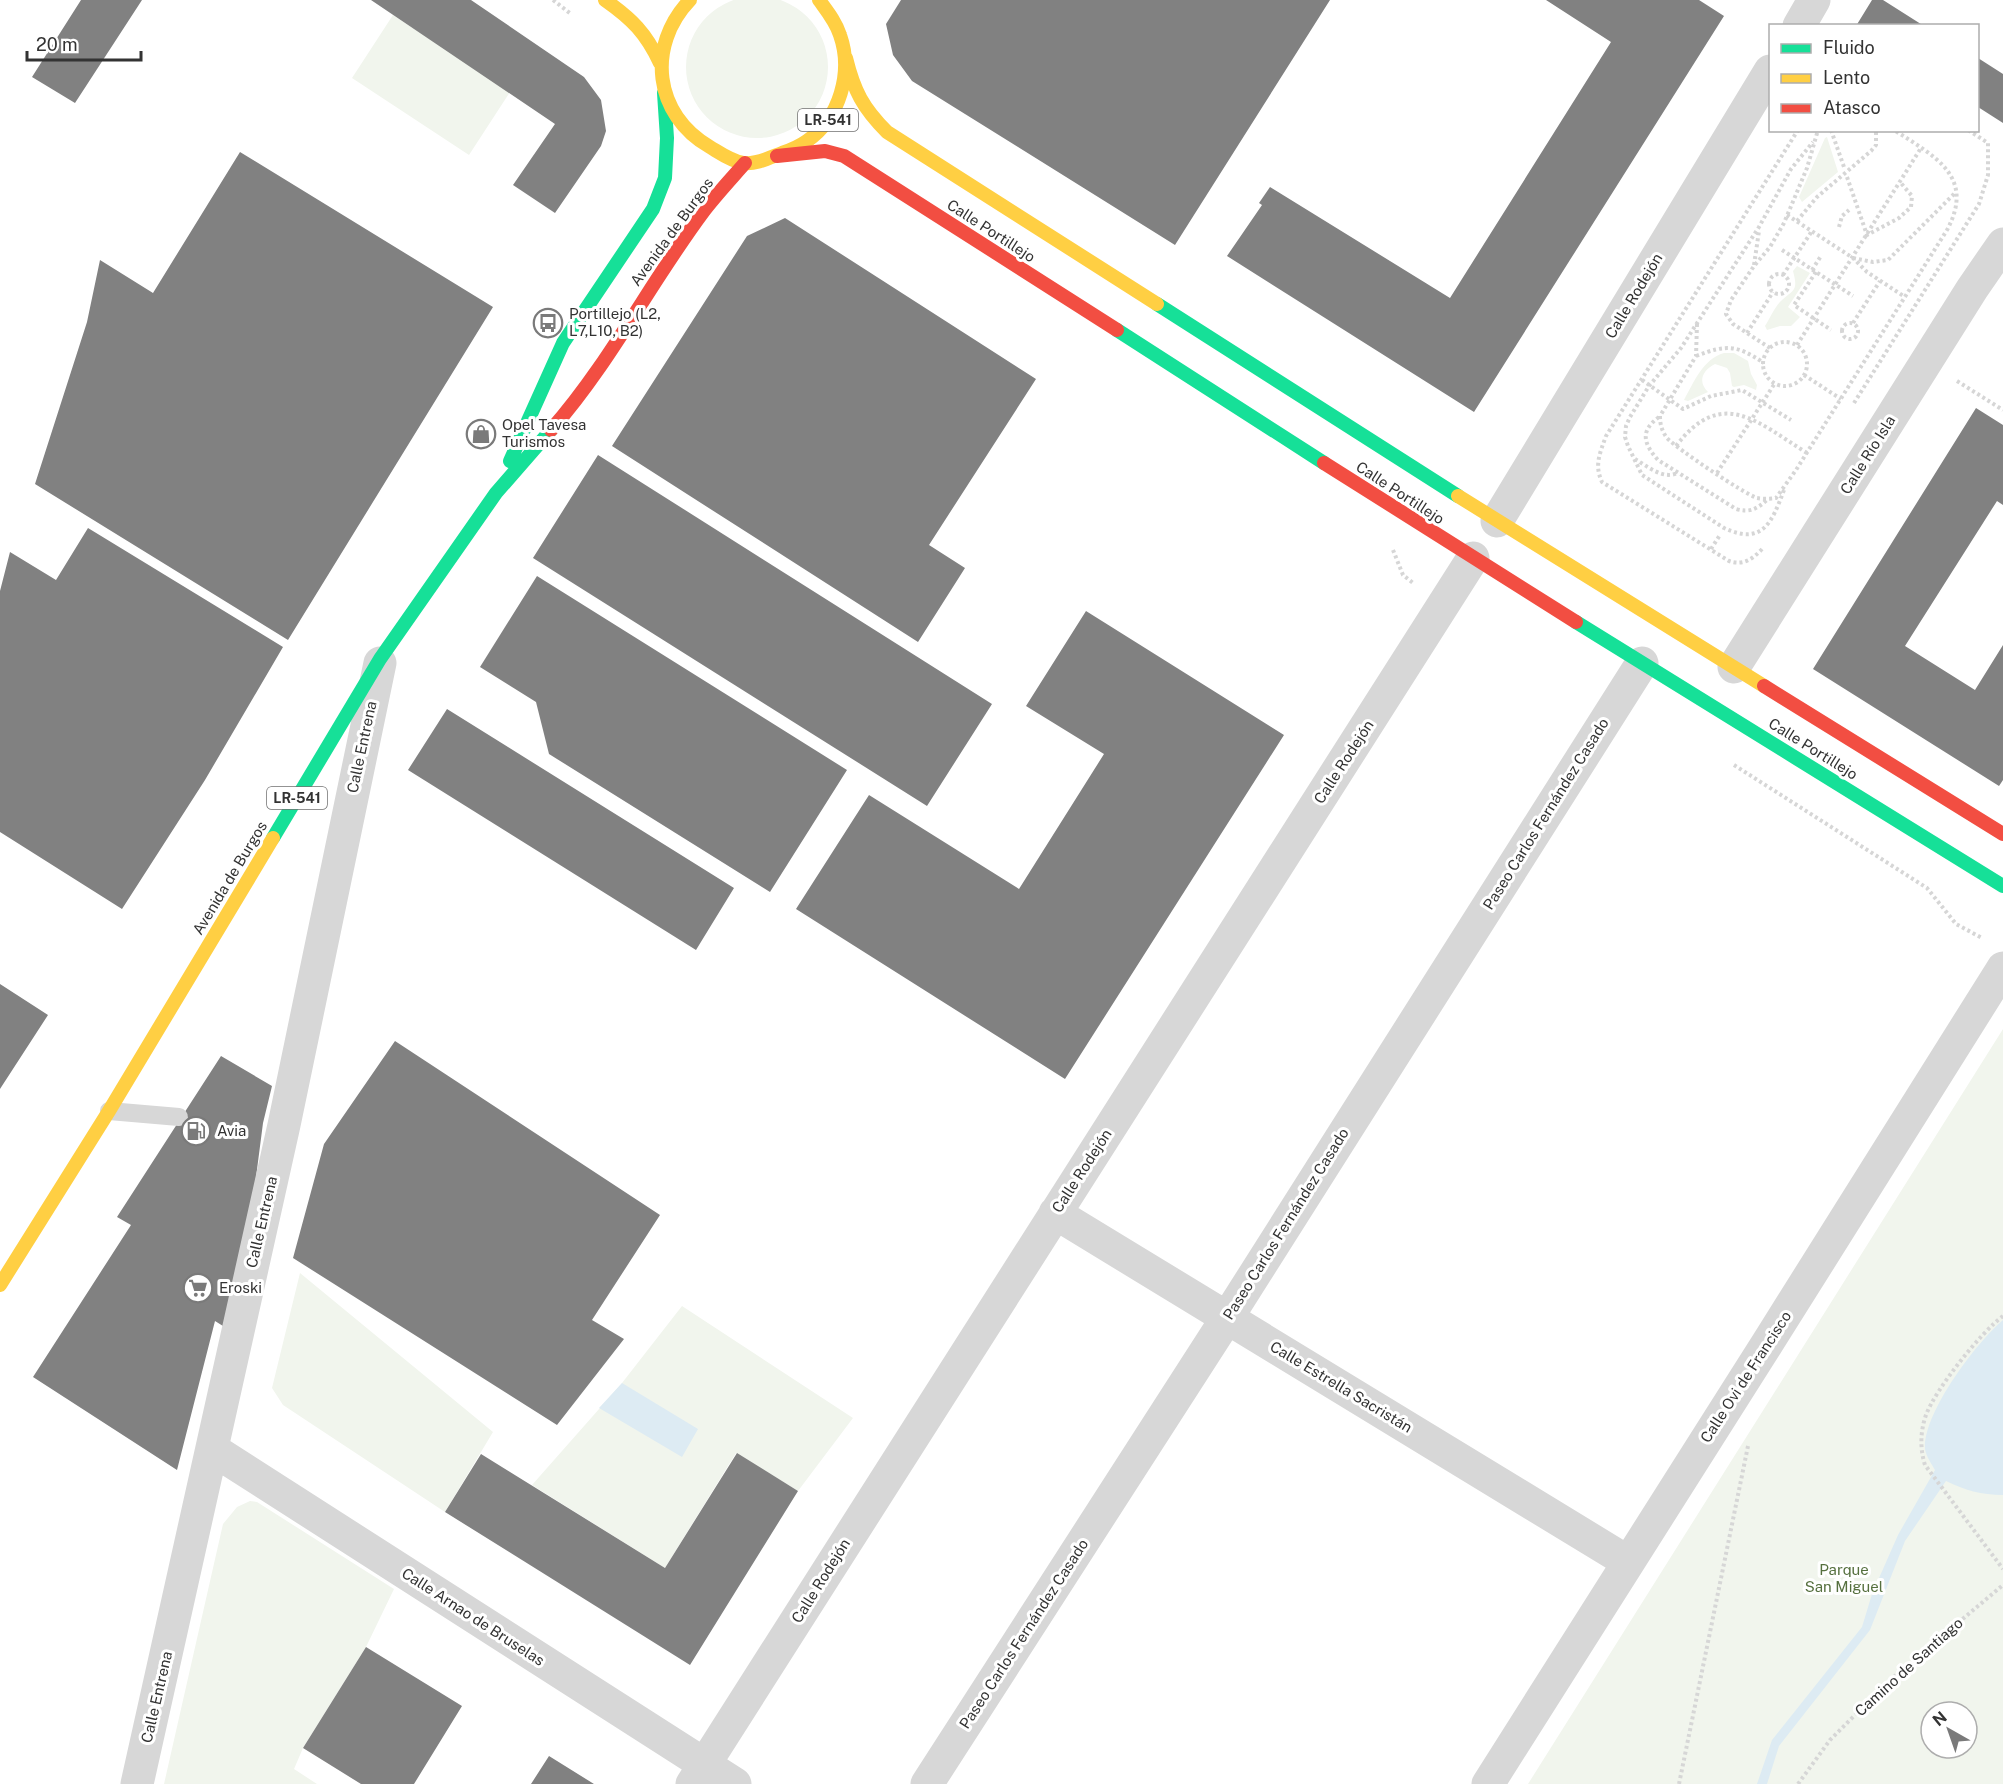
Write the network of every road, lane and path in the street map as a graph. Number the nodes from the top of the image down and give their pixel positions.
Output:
1 (605, 0) edge
2 (690, 0) edge
3 (819, 0) edge
4 (835, 0) edge
5 (1814, 0) edge
6 (1799, 24) edge
7 (839, 27) junction
8 (846, 58) junction
9 (660, 63) junction
10 (1769, 74) edge
11 (664, 93) junction
12 (1797, 132) edge
13 (1817, 132) edge
14 (1832, 132) edge
15 (1876, 132) edge
16 (1897, 132) edge
17 (1971, 132) edge
18 (1813, 142) junction
19 (1921, 148) junction
20 (776, 156) junction
21 (745, 163) junction
22 (1844, 167) dead end
23 (1847, 177) dead end
24 (1900, 182) junction
25 (1956, 193) junction
26 (1849, 210) dead end
27 (1787, 215) junction
28 (1797, 221) junction
29 (1839, 227) dead end
30 (1760, 228) junction
31 (1812, 231) junction
32 (1867, 235) junction
33 (2003, 244) edge
34 (1782, 250) dead end
35 (1821, 256) dead end
36 (1794, 258) junction
37 (1853, 258) junction
38 (1754, 266) junction
39 (1814, 271) junction
40 (1783, 275) junction
41 (1880, 281) junction
42 (1835, 285) junction
43 (1773, 292) junction
44 (1852, 296) dead end
45 (1905, 297) junction
46 (1814, 319) junction
47 (1853, 323) junction
48 (1697, 324) junction
49 (1831, 330) dead end
50 (1748, 333) junction
51 (1797, 345) junction
52 (1770, 348) junction
53 (1696, 356) junction
54 (1926, 362) junction
55 (1764, 363) junction
56 (1804, 375) junction
57 (1642, 380) junction
58 (1774, 383) junction
59 (1649, 386) junction
60 (1841, 399) junction
61 (1668, 400) junction
62 (1763, 401) junction
63 (2003, 410) edge
64 (1848, 412) dead end
65 (1660, 416) junction
66 (1752, 419) junction
67 (1791, 420) dead end
68 (1676, 446) junction
69 (1807, 453) junction
70 (1634, 459) junction
71 (1677, 473) junction
72 (1717, 473) junction
73 (1785, 487) junction
74 (496, 493) junction
75 (1769, 499) junction
76 (1497, 521) junction
77 (1720, 535) dead end
78 (1768, 541) dead end
79 (1711, 549) junction
80 (1473, 558) junction
81 (380, 659) junction
82 (1642, 663) junction
83 (1734, 667) junction
84 (2003, 834) edge
85 (2003, 886) edge
86 (2003, 968) edge
87 (109, 1111) junction
88 (179, 1117) dead end
89 (1055, 1213) junction
90 (0, 1285) edge
91 (2003, 1316) edge
92 (1227, 1318) junction
93 (1750, 1435) dead end
94 (212, 1449) junction
95 (1628, 1562) junction
96 (2003, 1569) edge
97 (2003, 1585) edge
98 (698, 1774) edge
99 (137, 1784) edge
100 (735, 1784) edge
101 (927, 1784) edge
102 (1488, 1784) edge
103 (1679, 1784) edge
104 (1798, 1784) edge

1 - 9 main road
2 - 9 main road, LR-541
3 - 7 main road, LR-541
4 - 7 main road, LR-541
5 - 6 street
7 - 8 main road, LR-541
8 - 20 main road, LR-541
8 - 76 main road, Calle Portillejo
9 - 11 main road, LR-541
10 - 76 street, Calle Rodejón
11 - 21 main road, LR-541
11 - 74 main road, Avenida de Burgos / LR-541
12 - 57 path
13 - 18 path
14 - 22 path
15 - 28 path
16 - 19 path
17 - 64 path
18 - 27 path
18 - 30 path
19 - 24 path
19 - 25 path
20 - 21 main road, LR-541
20 - 80 main road, Calle Portillejo
21 - 74 main road, Avenida de Burgos / LR-541
23 - 32 path
24 - 32 path
24 - 32 path
25 - 37 path
25 - 45 path
26 - 29 path
27 - 28 path
27 - 38 path
28 - 31 path
30 - 38 path
30 - 48 path
31 - 36 path
31 - 37 path
32 - 37 path
33 - 54 street, Calle Río Isla
34 - 36 path
35 - 39 path
36 - 39 path
36 - 40 path
37 - 41 path
37 - 42 path
38 - 50 path
39 - 42 path
39 - 46 path
40 - 43 path
40 - 43 path
41 - 45 path
41 - 47 path
42 - 44 path
42 - 46 path
43 - 50 path
45 - 60 path
46 - 49 path
46 - 51 path
47 - 47 path
48 - 53 path
48 - 59 path
50 - 52 path
51 - 52 path
51 - 56 path
52 - 55 path
53 - 55 path
53 - 61 path
54 - 63 path
54 - 83 street, Calle Río Isla
55 - 58 path
56 - 58 path
56 - 60 path
57 - 59 path
57 - 79 path
58 - 62 path
59 - 61 path
59 - 70 path
60 - 69 path
61 - 62 path
61 - 65 path
62 - 66 path
62 - 67 path
65 - 68 path
65 - 71 path
66 - 68 path
66 - 69 path
66 - 72 path
68 - 72 path
69 - 73 path
70 - 71 path
70 - 73 path
71 - 75 path
72 - 75 path
73 - 75 path
74 - 81 main road, Avenida de Burgos / LR-541
76 - 83 main road, Calle Portillejo
77 - 79 path
78 - 79 path
80 - 82 main road, Calle Portillejo
80 - 89 street, Calle Rodejón
81 - 87 main road, Avenida de Burgos / LR-541
81 - 94 street, Calle Entrena
82 - 85 main road, Calle Portillejo
82 - 92 street, Paseo Carlos Fernández Casado
83 - 84 main road, Calle Portillejo
86 - 95 street, Calle Ovi de Francisco
87 - 88 lane
87 - 90 main road, Avenida de Burgos / LR-541
89 - 92 street, Calle Estrella Sacristán
89 - 98 street, Calle Rodejón
91 - 96 path
92 - 95 street, Calle Estrella Sacristán
92 - 101 street, Paseo Carlos Fernández Casado
93 - 103 path
94 - 98 street, Calle Arnao de Bruselas
94 - 99 street, Calle Entrena
95 - 102 street, Calle Ovi de Francisco
97 - 104 path, Camino de Santiago
98 - 100 street, Calle Arnao de Bruselas

